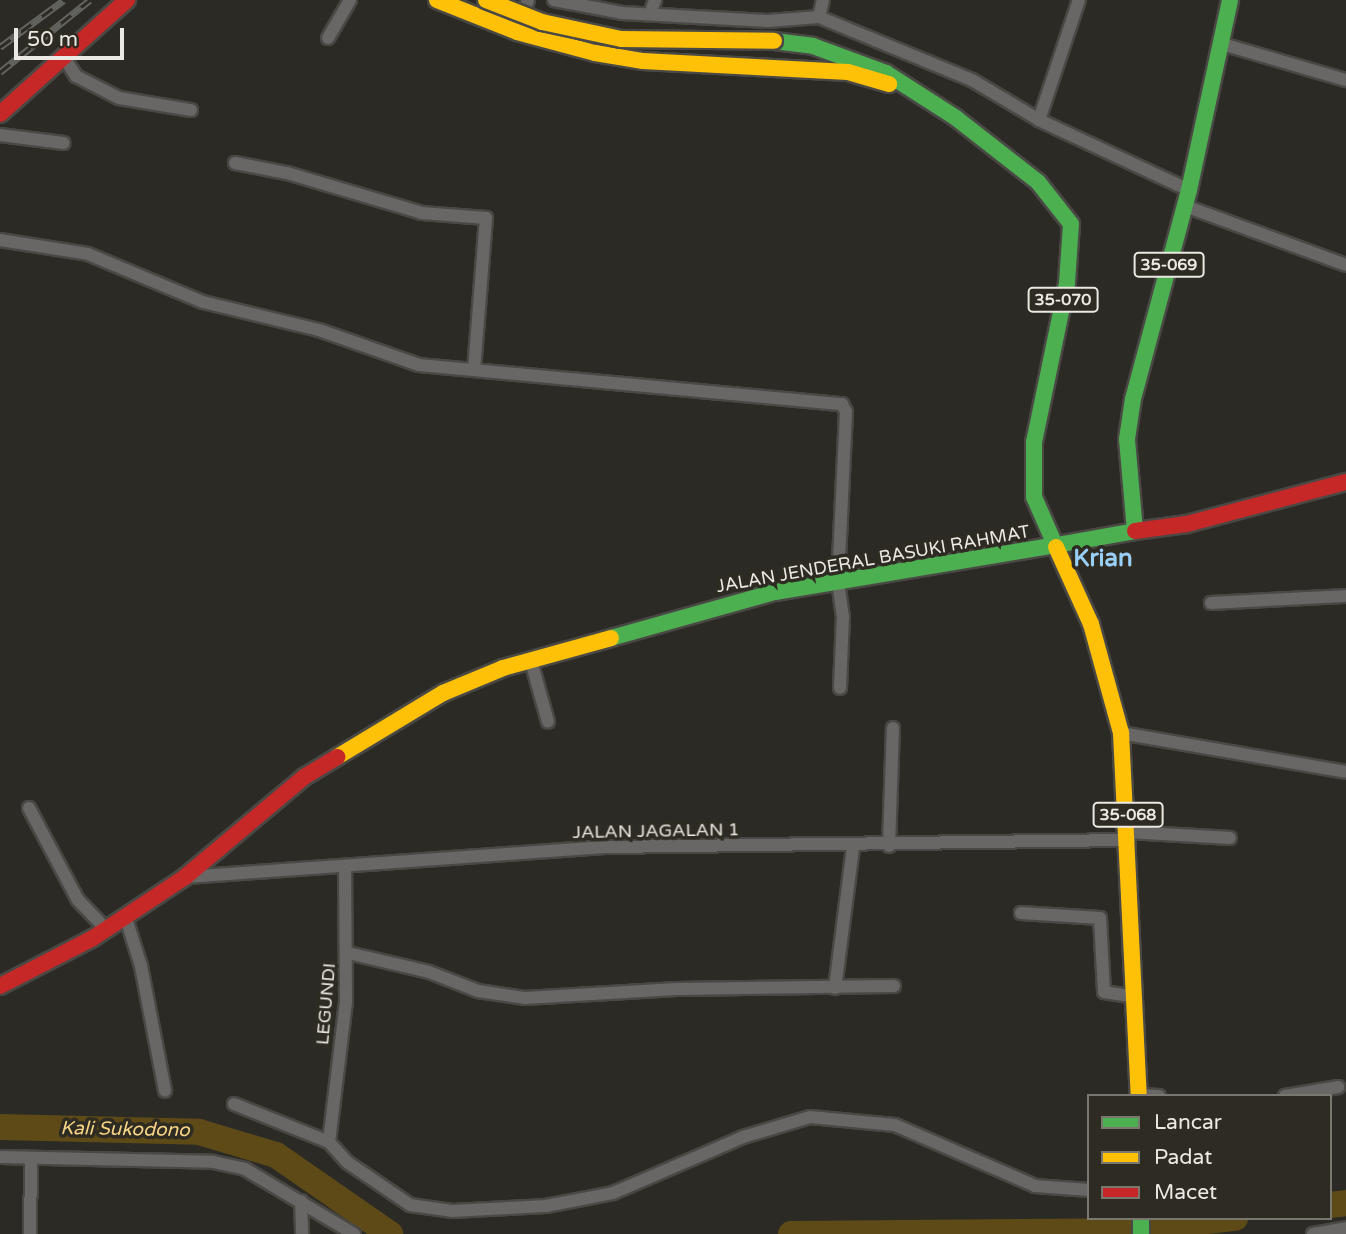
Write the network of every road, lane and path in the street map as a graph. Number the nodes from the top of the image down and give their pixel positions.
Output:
1 (127, 0) edge
2 (350, 0) edge
3 (437, 0) edge
4 (486, 0) edge
5 (554, 0) edge
6 (655, 0) edge
7 (823, 0) edge
8 (1079, 0) edge
9 (1230, 0) edge
10 (526, 4) edge
11 (650, 15) junction
12 (819, 18) junction
13 (517, 32) junction
14 (328, 38) dead end
15 (1222, 44) junction
16 (63, 56) junction
17 (1346, 80) edge
18 (939, 107) junction
19 (191, 110) dead end
20 (0, 114) edge
21 (1039, 120) junction
22 (0, 135) edge
23 (63, 143) dead end
24 (235, 163) dead end
25 (1187, 198) junction
26 (0, 240) edge
27 (1346, 265) edge
28 (474, 370) junction
29 (1346, 482) edge
30 (1135, 531) junction
31 (1057, 545) junction
32 (838, 582) junction
33 (1346, 596) edge
34 (1211, 603) dead end
35 (531, 661) junction
36 (840, 688) dead end
37 (548, 722) dead end
38 (893, 729) dead end
39 (1121, 733) junction
40 (1346, 772) edge
41 (29, 808) dead end
42 (1129, 836) junction
43 (1230, 838) dead end
44 (890, 846) junction
45 (853, 847) junction
46 (345, 869) junction
47 (185, 877) junction
48 (1021, 913) dead end
49 (125, 915) junction
50 (106, 929) junction
51 (348, 953) junction
52 (0, 986) edge
53 (894, 986) dead end
54 (835, 988) junction
55 (1135, 996) junction
56 (1338, 1087) dead end
57 (165, 1091) dead end
58 (1139, 1094) edge
59 (1297, 1094) edge
60 (234, 1104) dead end
61 (329, 1142) junction
62 (0, 1157) edge
63 (31, 1160) junction
64 (1087, 1190) edge
65 (301, 1201) junction
66 (1346, 1228) edge
67 (30, 1234) edge
68 (302, 1234) edge
69 (354, 1234) edge
70 (1313, 1234) edge

1 - 16 main road
2 - 14 street
3 - 13 main road
4 - 18 main road, 35-070, bridge
5 - 11 street
6 - 11 street
7 - 12 street
8 - 21 street
9 - 15 main road, 35-069
10 - 13 street
11 - 12 street
12 - 21 street
13 - 18 main road
15 - 17 street
15 - 25 main road, 35-069
16 - 19 street
16 - 20 main road
18 - 31 main road, 35-070
21 - 25 street
22 - 23 street
24 - 28 street
25 - 27 street
25 - 30 main road, 35-069
26 - 28 street
28 - 32 street
29 - 30 main road, JALAN JENDERAL BASUKI RAHMAT
30 - 31 main road, JALAN JENDERAL BASUKI RAHMAT
31 - 32 main road, JALAN JENDERAL BASUKI RAHMAT
31 - 39 main road, 35-068
32 - 35 main road, JALAN JENDERAL BASUKI RAHMAT
32 - 36 street
33 - 34 street
35 - 37 street
35 - 47 main road, JALAN JENDERAL BASUKI RAHMAT
38 - 44 street
39 - 40 street
39 - 42 main road, 35-068
41 - 50 street
42 - 43 street, JALAN JAGALAN 1
42 - 44 street, JALAN JAGALAN 1
42 - 55 main road, 35-068
44 - 45 street, JALAN JAGALAN 1
45 - 46 street, JALAN JAGALAN 1
45 - 54 street
46 - 47 street, JALAN JAGALAN 1
46 - 51 street, LEGUNDI
47 - 49 main road, JALAN JENDERAL BASUKI RAHMAT
48 - 55 street
49 - 50 main road, JALAN JENDERAL BASUKI RAHMAT
49 - 57 street
50 - 52 main road, JALAN JENDERAL BASUKI RAHMAT
51 - 54 street
51 - 61 street, LEGUNDI
53 - 54 street
55 - 58 main road, 35-068
56 - 59 street
60 - 61 street
61 - 64 street
62 - 63 street
63 - 65 street
63 - 67 street
65 - 68 street
65 - 69 street
66 - 70 street

